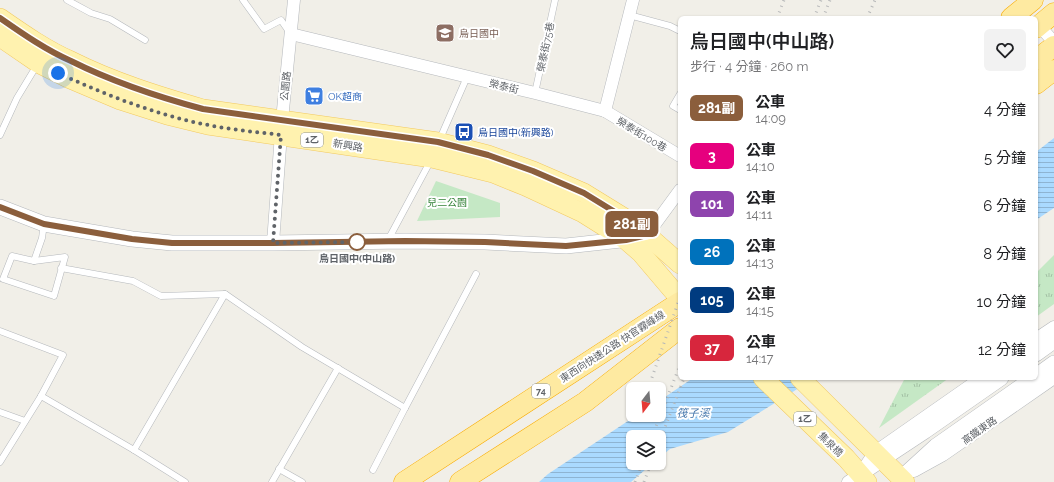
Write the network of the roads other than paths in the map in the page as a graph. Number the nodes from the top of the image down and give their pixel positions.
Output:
1 (67, 0) edge
2 (242, 0) edge
3 (294, 0) edge
4 (555, 0) edge
5 (633, 0) edge
6 (1034, 0) edge
7 (1054, 12) edge
8 (629, 15) junction
9 (1014, 16) edge
10 (0, 18) edge
11 (1054, 22) edge
12 (678, 30) edge
13 (291, 34) junction
14 (0, 37) edge
15 (1046, 37) edge
16 (145, 40) dead end
17 (1038, 49) edge
18 (1038, 55) edge
19 (38, 63) junction
20 (1054, 70) edge
21 (467, 77) junction
22 (1038, 82) edge
23 (535, 93) junction
24 (678, 97) edge
25 (678, 109) edge
26 (605, 111) junction
27 (282, 128) junction
28 (0, 135) edge
29 (435, 150) junction
30 (678, 155) edge
31 (678, 193) edge
32 (0, 207) edge
33 (44, 224) junction
34 (647, 235) junction
35 (626, 240) junction
36 (387, 242) junction
37 (273, 243) junction
38 (34, 261) junction
39 (678, 262) edge
40 (62, 268) junction
41 (476, 274) dead end
42 (225, 294) junction
43 (678, 299) edge
44 (678, 302) edge
45 (1054, 326) edge
46 (678, 330) edge
47 (0, 331) edge
48 (1038, 338) edge
49 (1054, 341) edge
50 (1038, 353) edge
51 (1054, 363) edge
52 (338, 368) junction
53 (1038, 375) edge
54 (1054, 378) edge
55 (765, 380) edge
56 (802, 380) edge
57 (978, 380) edge
58 (998, 380) edge
59 (1030, 380) edge
60 (41, 396) junction
61 (405, 408) junction
62 (0, 412) edge
63 (25, 421) junction
64 (134, 450) junction
65 (875, 452) junction
66 (0, 462) edge
67 (279, 469) junction
68 (373, 470) dead end
69 (858, 479) edge
70 (901, 481) edge
71 (185, 482) edge
72 (272, 482) edge
73 (302, 482) edge
74 (404, 482) edge
75 (460, 482) edge

1 - 16 lane
2 - 13 lane
3 - 13 street, 公園路
4 - 23 lane, 榮泰街75巷
5 - 8 street
6 - 9 highway
7 - 15 highway
8 - 12 lane
8 - 26 street
10 - 27 main road, 新興路 / 1乙
11 - 15 street
13 - 21 street, 榮泰街
13 - 27 street, 公園路
14 - 19 main road, 新興路 / 1乙
15 - 17 street
15 - 18 highway
19 - 27 main road, 新興路 / 1乙
19 - 28 lane
20 - 22 highway
21 - 23 street, 榮泰街
21 - 29 lane
23 - 26 street, 榮泰街
24 - 25 lane
26 - 30 street, 榮泰街100巷
27 - 29 main road, 新興路 / 1乙
27 - 37 street, 公園路
29 - 34 main road, 新興路 / 1乙
29 - 35 main road, 新興路 / 1乙
29 - 36 lane
31 - 34 street
32 - 33 street
33 - 37 street
33 - 38 lane
34 - 35 street
34 - 39 main road, 1乙
35 - 36 street
35 - 43 main road, 1乙
36 - 37 street
38 - 40 lane
38 - 40 lane
40 - 42 lane
41 - 61 lane
42 - 52 lane
42 - 64 lane
44 - 74 highway, 東西向快速公路 快官霧峰線 / 74
45 - 48 street
46 - 75 highway
47 - 60 lane
49 - 50 street
51 - 53 street
52 - 61 lane
52 - 67 lane
54 - 70 street, 高鐵東路
55 - 69 main road, 集泉橋 / 1乙
56 - 65 main road, 1乙
57 - 65 street
58 - 65 street
59 - 70 street, 高鐵東路
60 - 63 lane
60 - 64 lane
61 - 68 lane
62 - 63 lane
63 - 66 lane
64 - 71 lane
65 - 69 street
65 - 70 main road, 1乙
67 - 72 lane
67 - 73 lane

